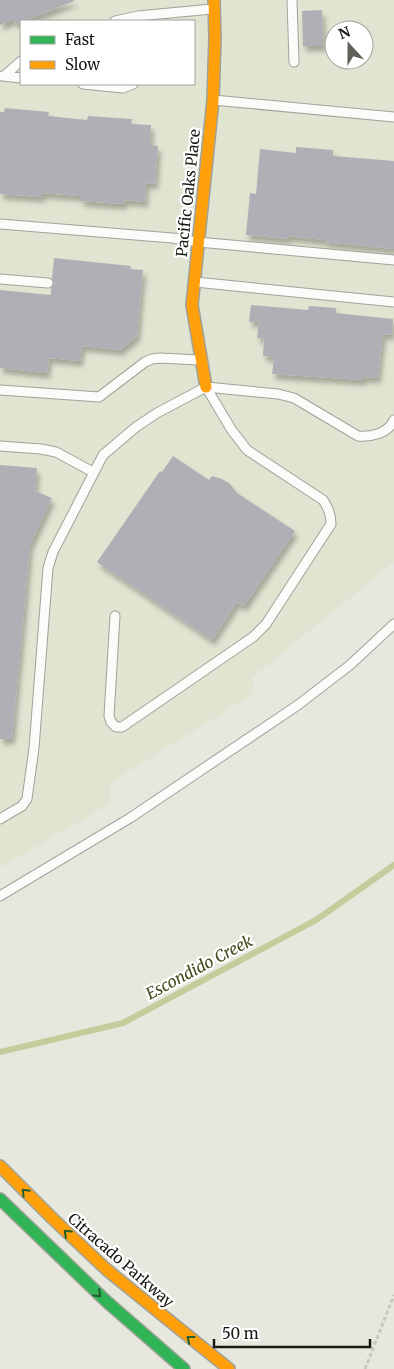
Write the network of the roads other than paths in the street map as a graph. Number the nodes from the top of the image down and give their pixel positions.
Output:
1 (292, 0) edge
2 (214, 4) edge
3 (138, 19) edge
4 (20, 62) edge
5 (294, 62) dead end
6 (2, 76) edge
7 (20, 78) edge
8 (93, 85) edge
9 (130, 85) edge
10 (213, 100) junction
11 (394, 117) edge
12 (0, 224) edge
13 (198, 242) junction
14 (394, 260) edge
15 (0, 279) edge
16 (194, 282) junction
17 (48, 283) dead end
18 (394, 302) edge
19 (201, 360) junction
20 (206, 387) junction
21 (0, 390) edge
22 (394, 420) edge
23 (0, 446) edge
24 (93, 472) junction
25 (115, 616) dead end
26 (394, 624) edge
27 (0, 819) edge
28 (0, 896) edge
29 (0, 1166) edge
30 (0, 1199) edge
31 (184, 1369) edge
32 (229, 1369) edge

1 - 5 lane
2 - 3 lane
2 - 10 main road, Pacific Oaks Place
4 - 6 lane
6 - 7 lane
8 - 9 lane
10 - 11 lane
10 - 13 main road, Pacific Oaks Place
12 - 13 lane
13 - 14 lane
13 - 16 main road, Pacific Oaks Place
15 - 17 lane
16 - 18 lane
16 - 19 main road, Pacific Oaks Place
19 - 20 main road, Pacific Oaks Place
19 - 21 lane
20 - 22 lane
20 - 24 lane
20 - 25 lane
23 - 24 lane
24 - 27 lane
26 - 28 lane
32 -> 29 main road, Citracado Parkway
30 -> 31 main road

